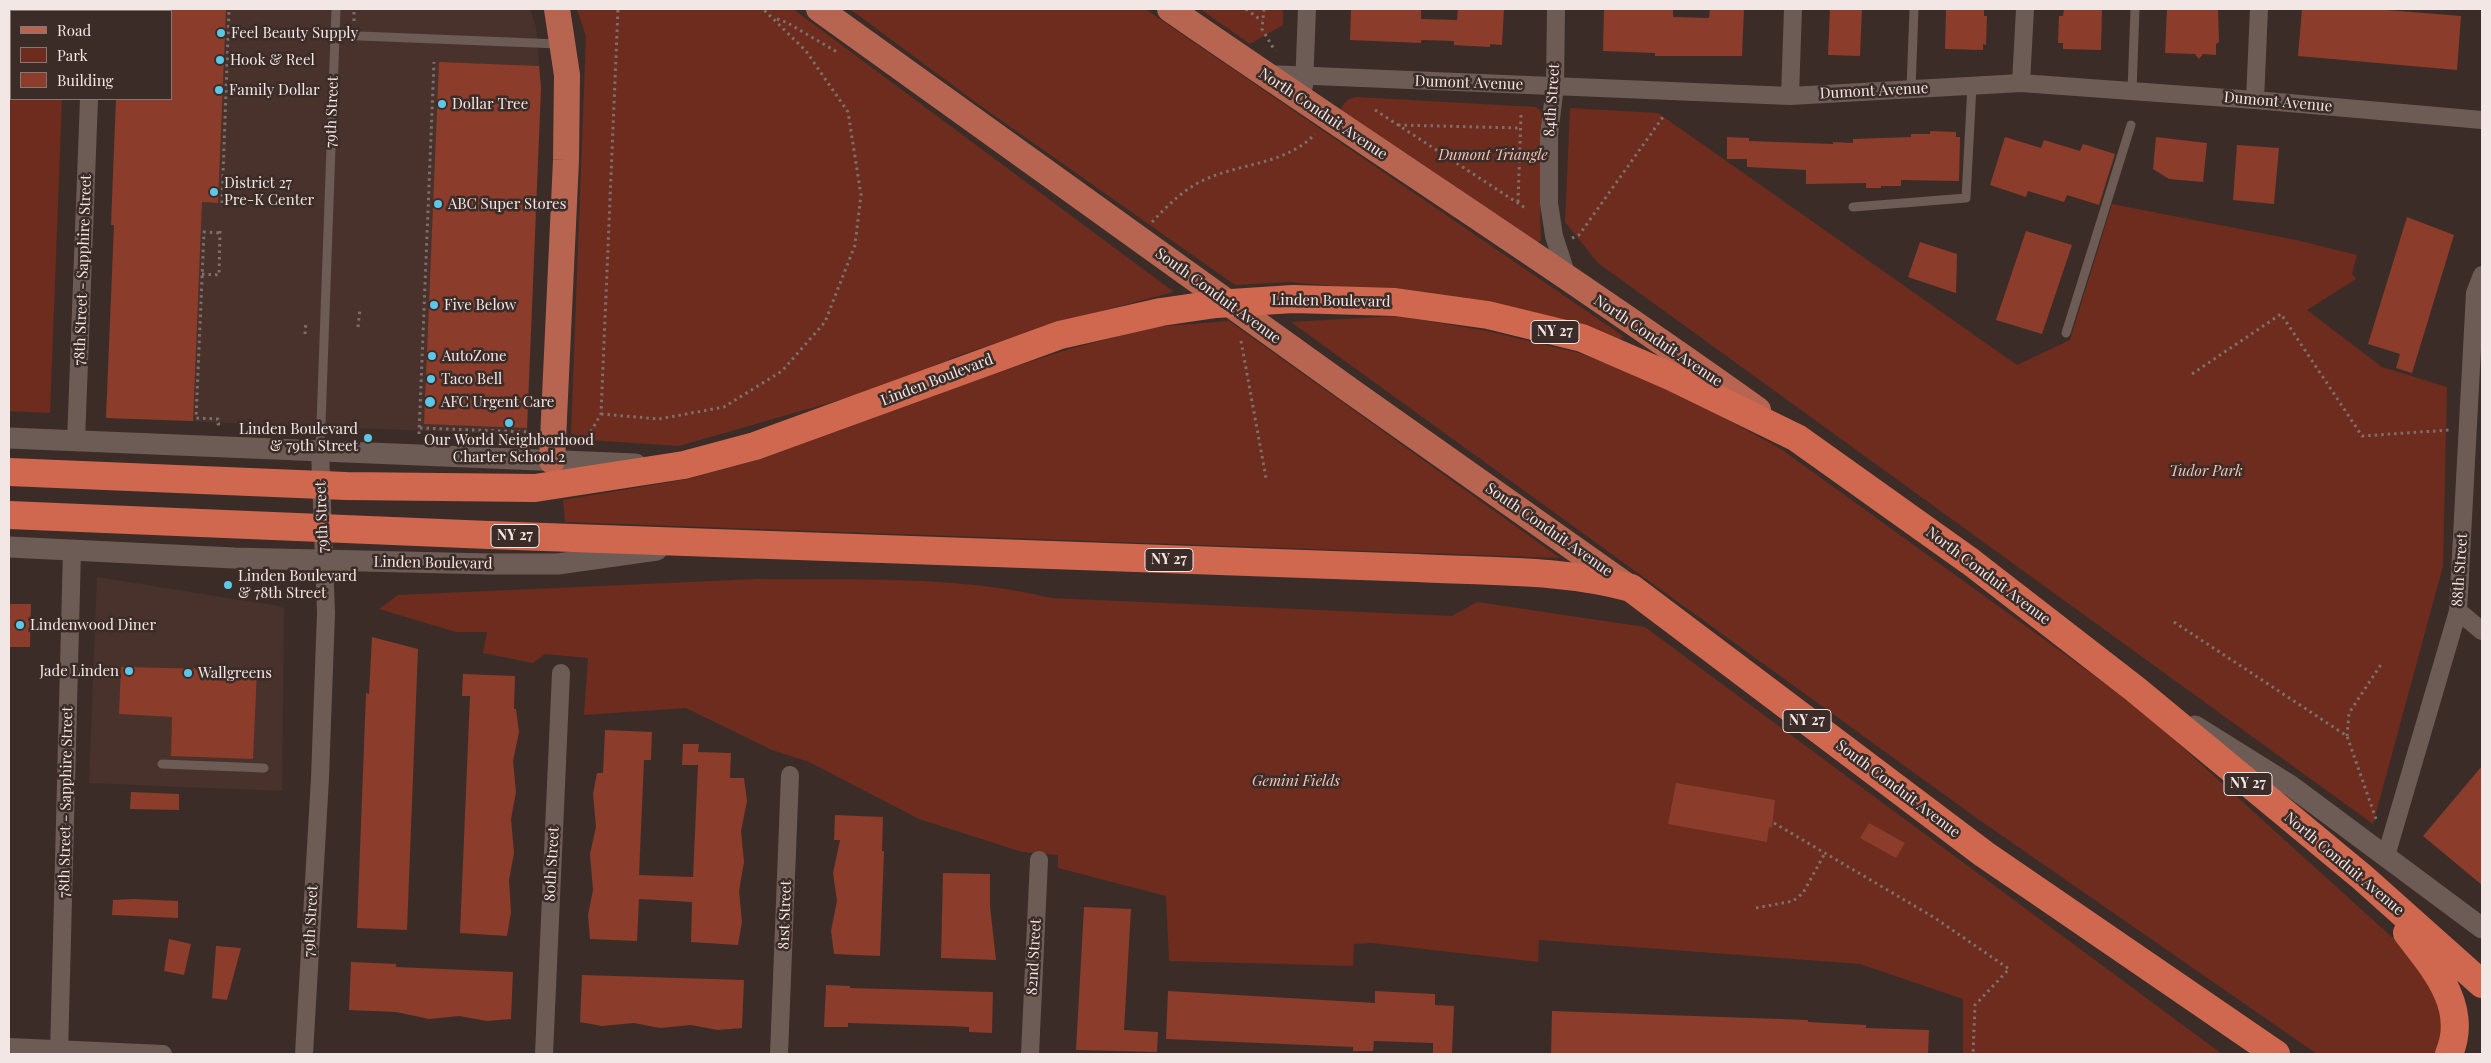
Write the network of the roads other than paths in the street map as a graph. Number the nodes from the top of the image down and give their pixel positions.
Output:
1 (336, 9) edge
2 (557, 9) edge
3 (819, 9) edge
4 (1170, 9) edge
5 (1307, 9) edge
6 (1556, 9) edge
7 (1793, 9) edge
8 (1914, 9) edge
9 (2025, 9) edge
10 (2135, 9) edge
11 (2259, 9) edge
12 (335, 34) junction
13 (564, 44) junction
14 (1264, 74) junction
15 (1304, 76) junction
16 (2022, 82) junction
17 (1554, 86) junction
18 (1972, 86) junction
19 (1911, 89) junction
20 (2132, 90) junction
21 (1790, 96) junction
22 (90, 100) edge
23 (2255, 100) junction
24 (1303, 102) junction
25 (2482, 120) edge
26 (2131, 125) dead end
27 (1853, 207) dead end
28 (2482, 275) edge
29 (1568, 280) junction
30 (2066, 333) dead end
31 (2478, 334) edge
32 (9, 438) edge
33 (1797, 438) junction
34 (76, 441) junction
35 (320, 451) junction
36 (9, 472) edge
37 (552, 473) junction
38 (321, 485) junction
39 (9, 515) edge
40 (323, 526) junction
41 (706, 543) junction
42 (9, 547) edge
43 (72, 550) junction
44 (324, 560) junction
45 (1631, 588) junction
46 (2458, 611) junction
47 (2482, 631) edge
48 (561, 673) dead end
49 (2135, 688) junction
50 (162, 764) dead end
51 (264, 768) dead end
52 (790, 775) dead end
53 (2386, 856) junction
54 (1039, 860) dead end
55 (2362, 877) junction
56 (2482, 928) edge
57 (2482, 984) edge
58 (9, 1047) edge
59 (59, 1052) edge
60 (163, 1054) edge
61 (304, 1054) edge
62 (544, 1054) edge
63 (779, 1054) edge
64 (1030, 1054) edge
65 (2276, 1054) edge
66 (2449, 1054) edge

1 - 12 lane, 79th Street
2 - 13 main road
3 - 45 main road, South Conduit Avenue
4 - 14 main road, North Conduit Avenue
5 - 15 street
6 - 17 street, 84th Street
7 - 21 street
8 - 19 lane
9 - 16 street
10 - 20 lane
11 - 23 street
12 - 13 lane
12 - 35 lane, 79th Street
13 - 37 main road
14 - 15 street, Dumont Avenue
14 - 24 main road, North Conduit Avenue
15 - 17 street, Dumont Avenue
15 - 24 street
16 - 18 street, Dumont Avenue
16 - 20 street, Dumont Avenue
17 - 21 street, Dumont Avenue
17 - 29 street, 84th Street
18 - 19 street, Dumont Avenue
18 - 27 lane
19 - 21 street, Dumont Avenue
20 - 23 street, Dumont Avenue
22 - 34 street, 78th Street - Sapphire Street
23 - 25 street, Dumont Avenue
24 - 29 main road, North Conduit Avenue
26 - 30 lane
28 - 31 street, 88th Street
29 - 33 main road, North Conduit Avenue
31 - 46 street, 88th Street
32 - 34 street, Linden Boulevard
33 - 37 highway, Linden Boulevard / NY 27
33 - 49 highway, North Conduit Avenue / NY 27
34 - 35 street, Linden Boulevard
35 - 37 street, Linden Boulevard
35 - 38 street, 79th Street
36 - 38 highway, Linden Boulevard / NY 27
37 - 38 highway, Linden Boulevard / NY 27
38 - 40 street, 79th Street
39 - 40 highway, Linden Boulevard / NY 27
40 - 41 highway, Linden Boulevard / NY 27
40 - 44 street, 79th Street
41 - 44 street, Linden Boulevard
41 - 45 highway, Linden Boulevard / NY 27
42 - 43 street, Linden Boulevard
43 - 44 street, Linden Boulevard
43 - 59 street, 78th Street - Sapphire Street
44 - 61 street, 79th Street
45 - 65 highway, South Conduit Avenue / NY 27
46 - 47 street
46 - 53 street, 88th Street
48 - 62 street, 80th Street
49 - 53 street, North Conduit Avenue
49 - 55 highway, North Conduit Avenue / NY 27
50 - 51 lane
52 - 63 street, 81st Street
53 - 56 street, North Conduit Avenue
54 - 64 street, 82nd Street
55 - 57 highway, North Conduit Avenue / NY 27
55 - 66 highway
58 - 59 street
59 - 60 street

